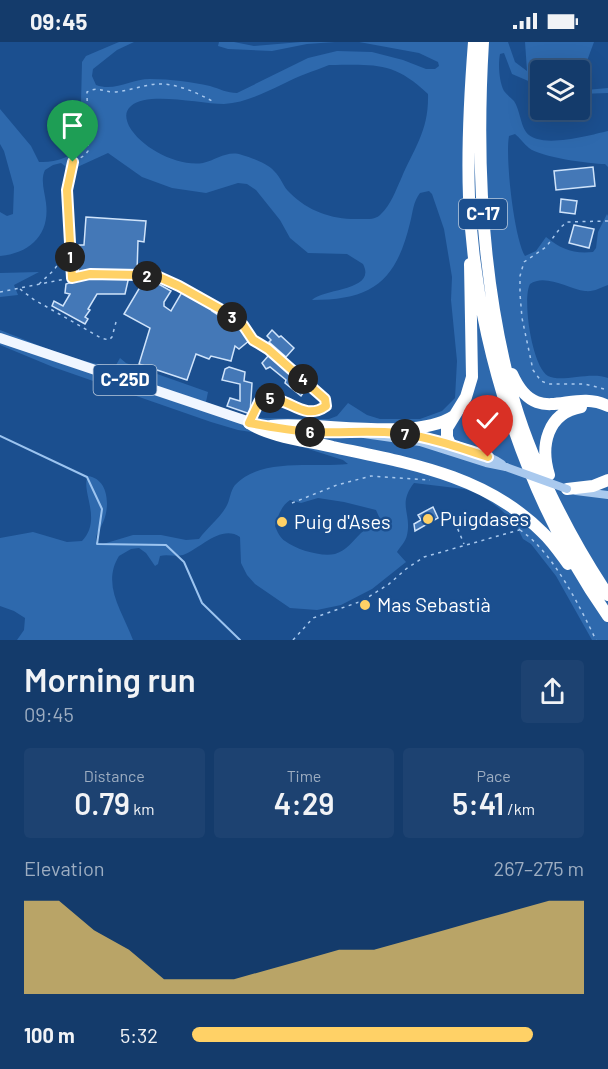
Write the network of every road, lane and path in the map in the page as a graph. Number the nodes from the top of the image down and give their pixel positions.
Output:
1 (474, 42) edge
2 (483, 42) edge
3 (212, 101) dead end
4 (608, 221) edge
5 (472, 236) junction
6 (69, 247) junction
7 (72, 278) junction
8 (38, 284) junction
9 (19, 288) junction
10 (0, 292) edge
11 (116, 322) dead end
12 (0, 338) edge
13 (501, 348) junction
14 (608, 390) edge
15 (608, 406) edge
16 (608, 413) edge
17 (455, 415) junction
18 (249, 423) junction
19 (271, 426) junction
20 (352, 433) junction
21 (450, 444) junction
22 (503, 467) junction
23 (608, 480) edge
24 (438, 481) dead end
25 (567, 489) junction
26 (552, 494) junction
27 (608, 495) edge
28 (292, 503) dead end
29 (452, 515) dead end
30 (464, 544) junction
31 (582, 576) junction
32 (608, 595) edge
33 (608, 616) edge
34 (293, 640) edge
35 (596, 640) edge

1 - 5 highway, C-17
2 - 13 highway, C-17
3 - 6 path
4 - 14 path
5 - 17 highway
5 - 31 highway, C-17
6 - 7 path
6 - 8 path
7 - 8 path
7 - 18 path
8 - 9 path
9 - 10 path
9 - 11 path
12 - 18 main road, C-25D
13 - 15 highway
13 - 26 highway, C-17
16 - 26 highway
17 - 19 highway
17 - 21 highway
18 - 19 main road, C-25D
18 - 31 highway, C-25D
19 - 20 street
20 - 21 street
20 - 22 street
21 - 22 street
22 - 25 street, bridge
23 - 25 highway
24 - 28 path
25 - 27 street
26 - 32 highway, C-17
29 - 30 path
30 - 34 path
30 - 35 path
31 - 33 highway, C-17

